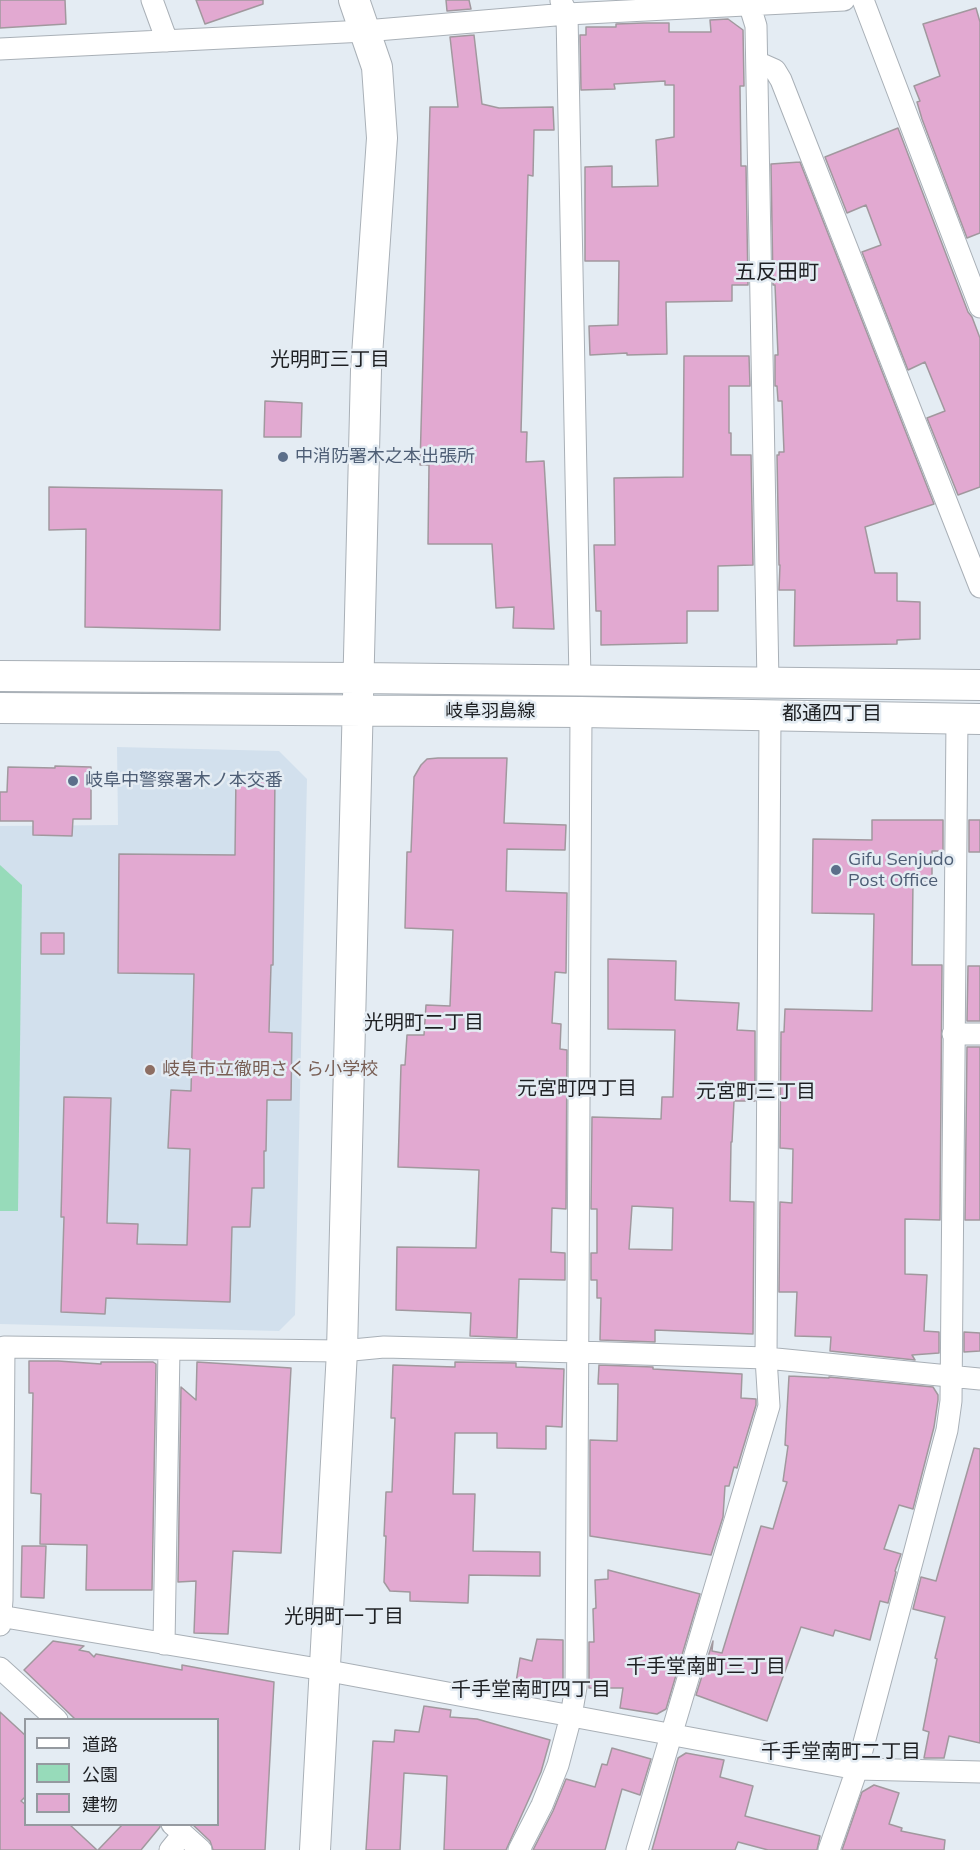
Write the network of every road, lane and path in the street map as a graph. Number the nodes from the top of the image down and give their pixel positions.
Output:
1 (152, 0) edge
2 (354, 0) edge
3 (844, 0) edge
4 (863, 0) edge
5 (749, 3) edge
6 (564, 7) edge
7 (365, 31) junction
8 (167, 41) junction
9 (0, 49) edge
10 (757, 62) junction
11 (980, 307) edge
12 (980, 586) edge
13 (0, 676) edge
14 (358, 678) junction
15 (580, 680) junction
16 (768, 683) junction
17 (980, 685) edge
18 (0, 708) edge
19 (359, 712) junction
20 (581, 712) junction
21 (770, 716) junction
22 (968, 719) edge
23 (953, 1034) junction
24 (980, 1034) edge
25 (169, 1349) junction
26 (342, 1352) junction
27 (579, 1352) junction
28 (766, 1358) junction
29 (951, 1376) junction
30 (980, 1378) edge
31 (1, 1620) edge
32 (164, 1644) junction
33 (0, 1668) edge
34 (324, 1670) junction
35 (571, 1716) junction
36 (56, 1718) edge
37 (672, 1734) junction
38 (857, 1769) junction
39 (980, 1772) edge
40 (175, 1836) edge
41 (201, 1850) edge
42 (315, 1850) edge
43 (519, 1850) edge
44 (638, 1850) edge
45 (829, 1850) edge

1 - 8 street
2 - 7 main road
3 - 5 street
4 - 11 street
5 - 6 street
5 - 10 street
6 - 7 street
6 - 15 street
7 - 8 street
7 - 14 main road
8 - 9 street
10 - 12 street
10 - 16 street
13 - 14 main road, 岐阜羽島線
14 - 15 main road, 岐阜羽島線
14 - 19 main road
15 - 16 main road, 岐阜羽島線
16 - 17 main road, 岐阜羽島線
18 - 19 main road, 岐阜羽島線
19 - 20 main road, 岐阜羽島線
19 - 26 main road
20 - 21 main road, 岐阜羽島線
20 - 27 street
21 - 22 main road, 岐阜羽島線
21 - 28 street
22 - 23 street
23 - 24 street
23 - 29 street
25 - 26 street
25 - 31 street
25 - 32 street
26 - 27 street
26 - 34 main road
27 - 28 street
27 - 35 street
28 - 29 street
28 - 37 street
29 - 30 street
29 - 38 street
31 - 32 street
32 - 34 street
33 - 36 street
34 - 35 street
34 - 42 main road
35 - 37 street
35 - 43 street
37 - 38 street
37 - 44 street
38 - 39 street
38 - 45 street
40 - 41 street

